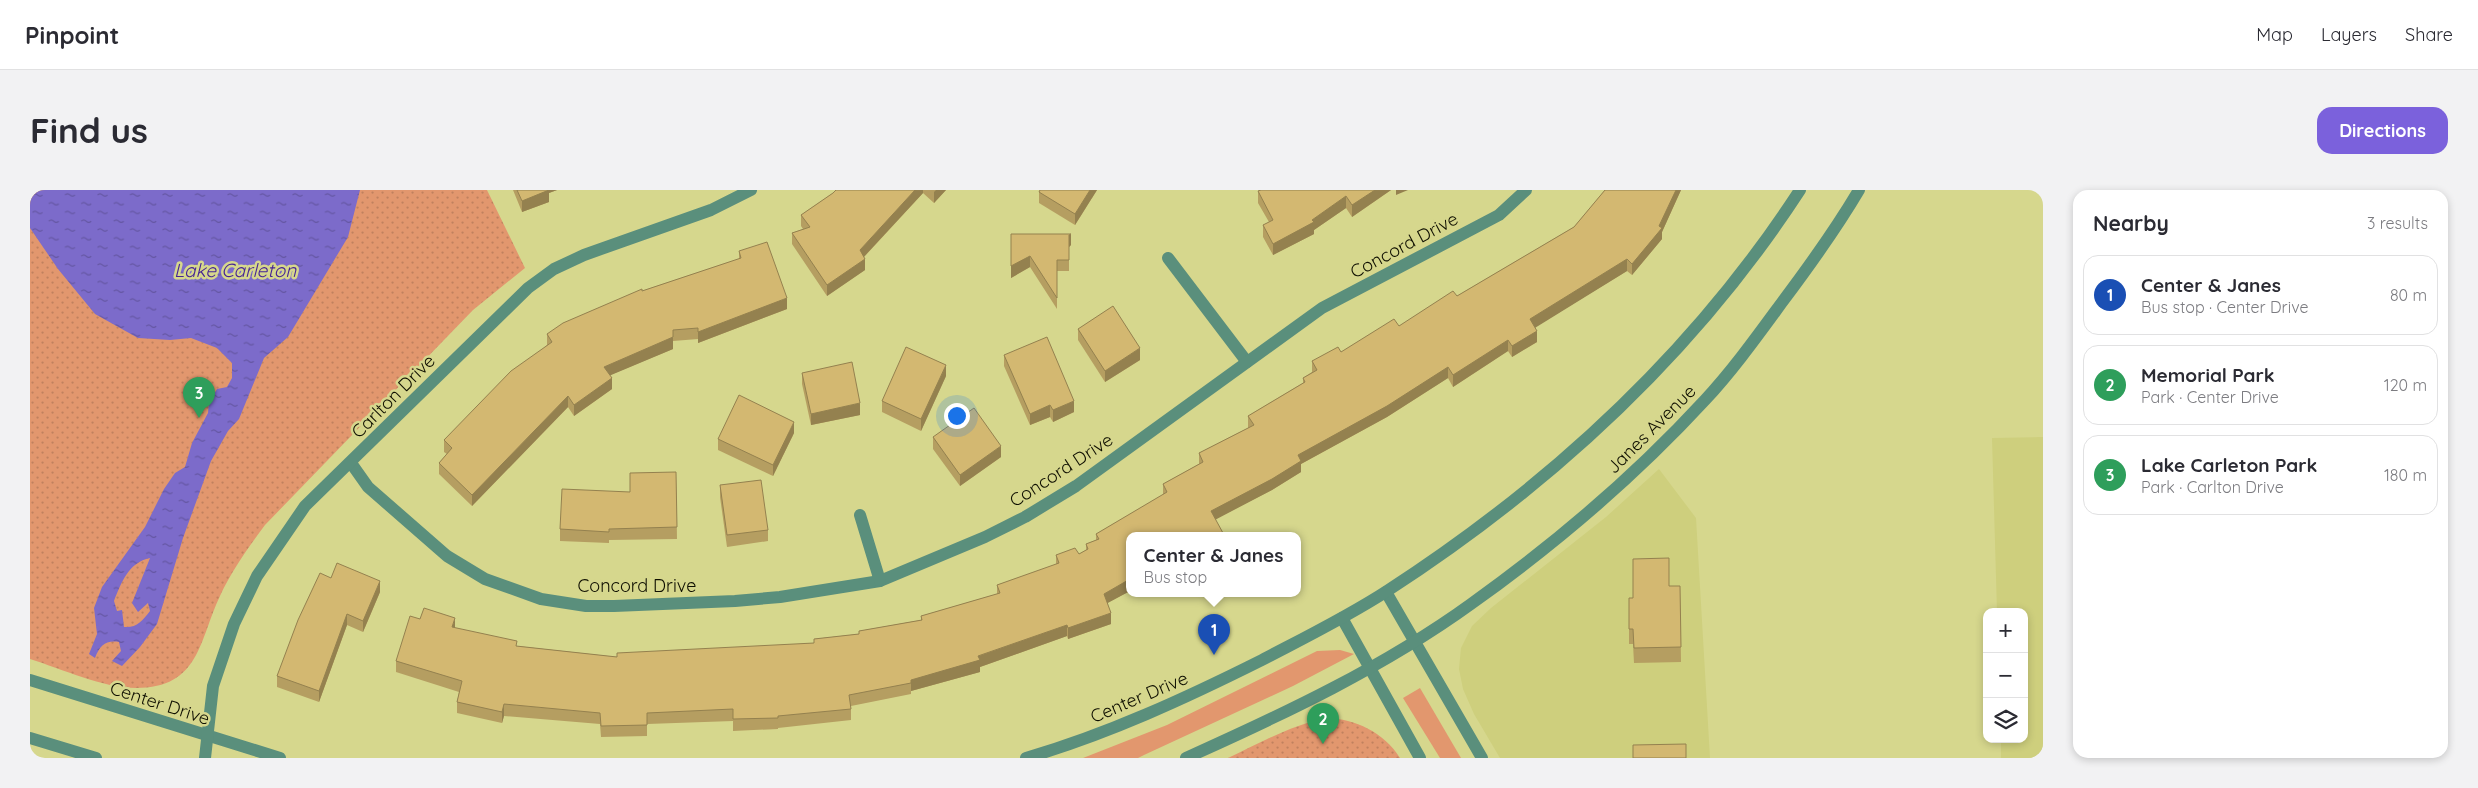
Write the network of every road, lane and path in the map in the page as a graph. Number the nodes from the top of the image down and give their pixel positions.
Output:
1 (751, 190) edge
2 (1526, 190) edge
3 (1800, 190) edge
4 (1859, 190) edge
5 (1168, 258) dead end
6 (1247, 362) junction
7 (351, 463) junction
8 (860, 515) dead end
9 (880, 581) junction
10 (1386, 592) junction
11 (1342, 618) junction
12 (1414, 641) junction
13 (1369, 668) junction
14 (30, 680) edge
15 (208, 736) junction
16 (30, 738) edge
17 (96, 758) edge
18 (205, 758) edge
19 (280, 758) edge
20 (1026, 758) edge
21 (1186, 758) edge
22 (1420, 758) edge
23 (1482, 758) edge

1 - 7 street, Carlton Drive
2 - 6 street, Concord Drive
3 - 10 street, Janes Avenue
4 - 12 street, Janes Avenue
5 - 6 street
6 - 9 street, Concord Drive
7 - 9 street, Concord Drive
7 - 15 street, Carlton Drive
8 - 9 street
10 - 11 street, Janes Avenue
10 - 12 street
11 - 13 street
11 - 20 street, Center Drive
12 - 13 street
12 - 23 street
13 - 21 street
13 - 22 street
14 - 15 street, Center Drive
15 - 18 street, Carlton Drive
15 - 19 street, Center Drive
16 - 17 street

